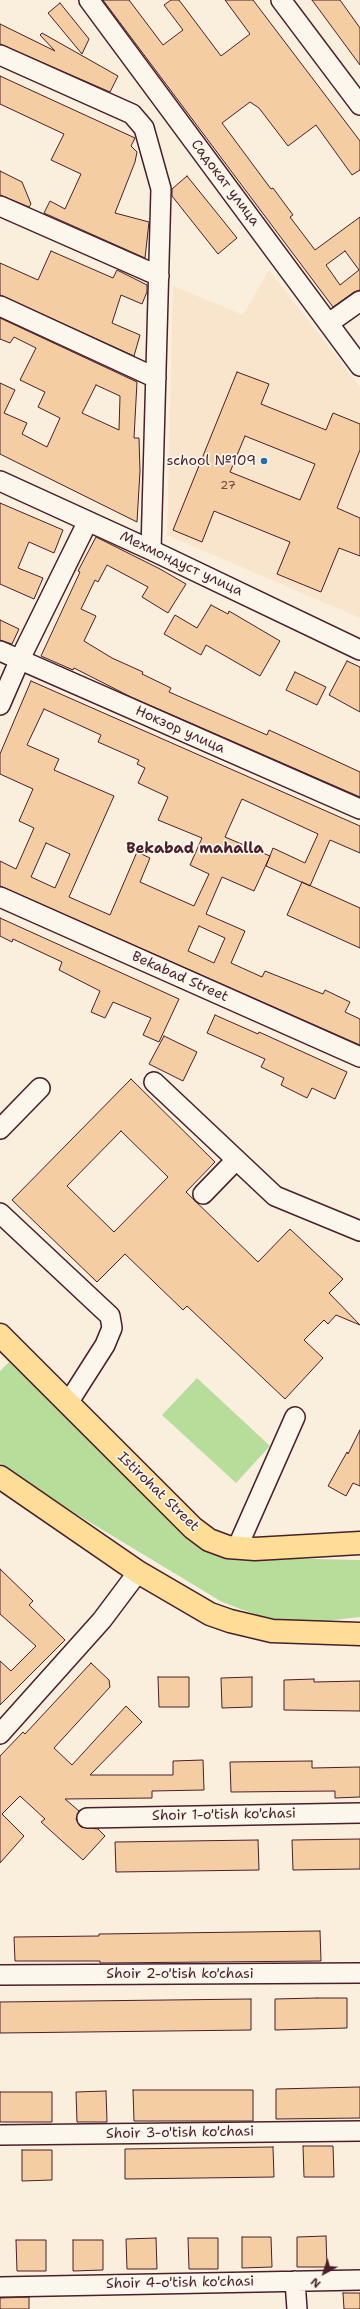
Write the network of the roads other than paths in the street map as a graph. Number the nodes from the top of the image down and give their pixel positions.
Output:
1 (89, 0) edge
2 (281, 0) edge
3 (0, 55) edge
4 (360, 105) edge
5 (0, 206) edge
6 (159, 276) junction
7 (360, 301) edge
8 (0, 306) edge
9 (329, 323) junction
10 (360, 366) edge
11 (156, 378) junction
12 (0, 481) edge
13 (88, 521) junction
14 (151, 550) junction
15 (360, 650) edge
16 (0, 651) edge
17 (20, 659) junction
18 (0, 705) edge
19 (360, 809) edge
20 (0, 898) edge
21 (360, 1057) edge
22 (154, 1082) dead end
23 (40, 1088) dead end
24 (0, 1129) edge
25 (236, 1160) junction
26 (203, 1194) dead end
27 (0, 1213) edge
28 (360, 1231) edge
29 (4, 1347) edge
30 (68, 1403) junction
31 (295, 1417) dead end
32 (0, 1477) edge
33 (360, 1543) edge
34 (237, 1548) junction
35 (138, 1572) junction
36 (360, 1634) edge
37 (0, 1734) edge
38 (360, 1813) edge
39 (87, 1818) dead end
40 (360, 1974) edge
41 (0, 1975) edge
42 (360, 2131) edge
43 (0, 2135) edge
44 (360, 2280) edge
45 (296, 2281) junction
46 (0, 2287) edge
47 (297, 2309) edge

1 - 9 street, Садокат улица
2 - 4 street
3 - 6 street
5 - 6 street
6 - 11 street
7 - 9 street
8 - 11 street
9 - 10 street, Садокат улица
11 - 14 street
12 - 13 street, Мехмондуст улица
13 - 14 street, Мехмондуст улица
13 - 17 street
14 - 15 street, Мехмондуст улица
16 - 17 street, Нокзор улица
17 - 18 street
17 - 19 street, Нокзор улица
20 - 21 street, Bekabad Street
22 - 25 street
23 - 24 street
25 - 26 street
25 - 28 street
27 - 30 street
29 - 30 main road, Istirohat Street
30 - 34 main road, Istirohat Street
31 - 34 street
32 - 35 main road
33 - 34 main road, Istirohat Street
35 - 36 main road
35 - 37 street
38 - 39 street, Shoir 1-o'tish ko'chasi
40 - 41 street, Shoir 2-o'tish ko'chasi
42 - 43 street, Shoir 3-o'tish ko'chasi
44 - 45 street, Shoir 4-o'tish ko'chasi
45 - 46 street, Shoir 4-o'tish ko'chasi
45 - 47 street

